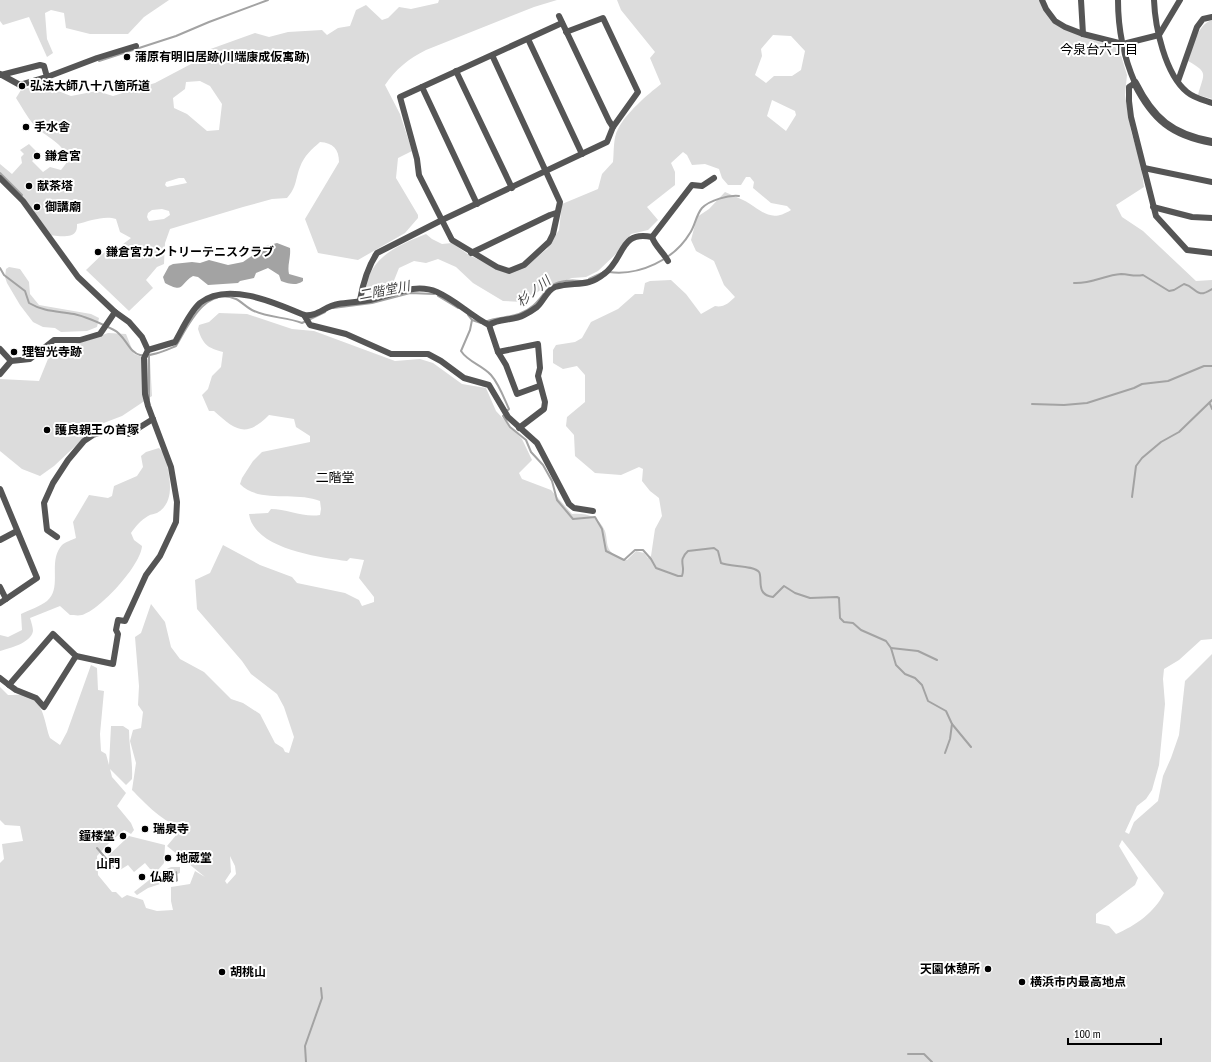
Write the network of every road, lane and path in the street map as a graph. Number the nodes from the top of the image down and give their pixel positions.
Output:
1 (1042, 0) edge
2 (1081, 0) edge
3 (1118, 0) edge
4 (1154, 0) edge
5 (1180, 0) edge
6 (559, 16) dead end
7 (1212, 17) edge
8 (562, 23) junction
9 (566, 32) junction
10 (1083, 34) junction
11 (1159, 35) junction
12 (528, 39) junction
13 (1122, 44) junction
14 (136, 46) dead end
15 (492, 55) junction
16 (456, 72) junction
17 (0, 74) edge
18 (47, 77) junction
19 (1178, 81) junction
20 (1135, 83) junction
21 (422, 87) junction
22 (1212, 102) edge
23 (613, 126) junction
24 (1212, 142) edge
25 (582, 154) junction
26 (1144, 168) junction
27 (546, 171) junction
28 (0, 178) edge
29 (714, 178) dead end
30 (1212, 182) edge
31 (512, 188) junction
32 (477, 204) junction
33 (1153, 207) junction
34 (556, 213) junction
35 (1212, 218) edge
36 (442, 220) junction
37 (652, 237) junction
38 (471, 253) junction
39 (1212, 253) edge
40 (668, 260) dead end
41 (360, 300) junction
42 (115, 312) junction
43 (304, 315) junction
44 (486, 323) junction
45 (0, 349) edge
46 (148, 350) junction
47 (498, 352) junction
48 (11, 361) junction
49 (0, 374) edge
50 (539, 386) junction
51 (153, 419) junction
52 (519, 428) junction
53 (0, 489) edge
54 (593, 511) dead end
55 (17, 531) junction
56 (57, 537) dead end
57 (0, 540) edge
58 (0, 587) edge
59 (6, 599) junction
60 (0, 603) edge
61 (76, 656) junction
62 (0, 678) edge
63 (9, 685) junction

1 - 10 street
2 - 10 street
3 - 13 street
4 - 11 street
5 - 11 street
6 - 8 street
7 - 19 street
8 - 9 street
8 - 12 street
9 - 23 street
9 - 23 street
10 - 13 street
11 - 13 street
11 - 19 street
12 - 15 street
12 - 25 street
13 - 20 street
14 - 18 street
15 - 16 street
15 - 27 street
16 - 21 street
16 - 31 street
17 - 18 street
17 - 18 street
19 - 22 street
20 - 24 street
20 - 26 street
21 - 32 street
21 - 36 street
23 - 25 street
25 - 27 street
26 - 30 street
26 - 33 street
27 - 31 street
27 - 34 street
28 - 42 street
29 - 37 street
31 - 32 street
32 - 36 street
33 - 35 street
33 - 39 street
34 - 38 street
34 - 38 street
36 - 38 street
36 - 41 street
37 - 40 street
37 - 44 street
41 - 43 street
41 - 44 street
42 - 46 street
42 - 48 street
43 - 46 street
43 - 52 street
44 - 47 street
45 - 48 street
46 - 51 street
47 - 50 street
47 - 50 street
48 - 49 street
50 - 52 street
51 - 56 street
51 - 61 street
52 - 54 street
53 - 55 street
55 - 57 street
55 - 59 street
58 - 59 street
59 - 60 street
61 - 63 street
61 - 63 street
62 - 63 street

